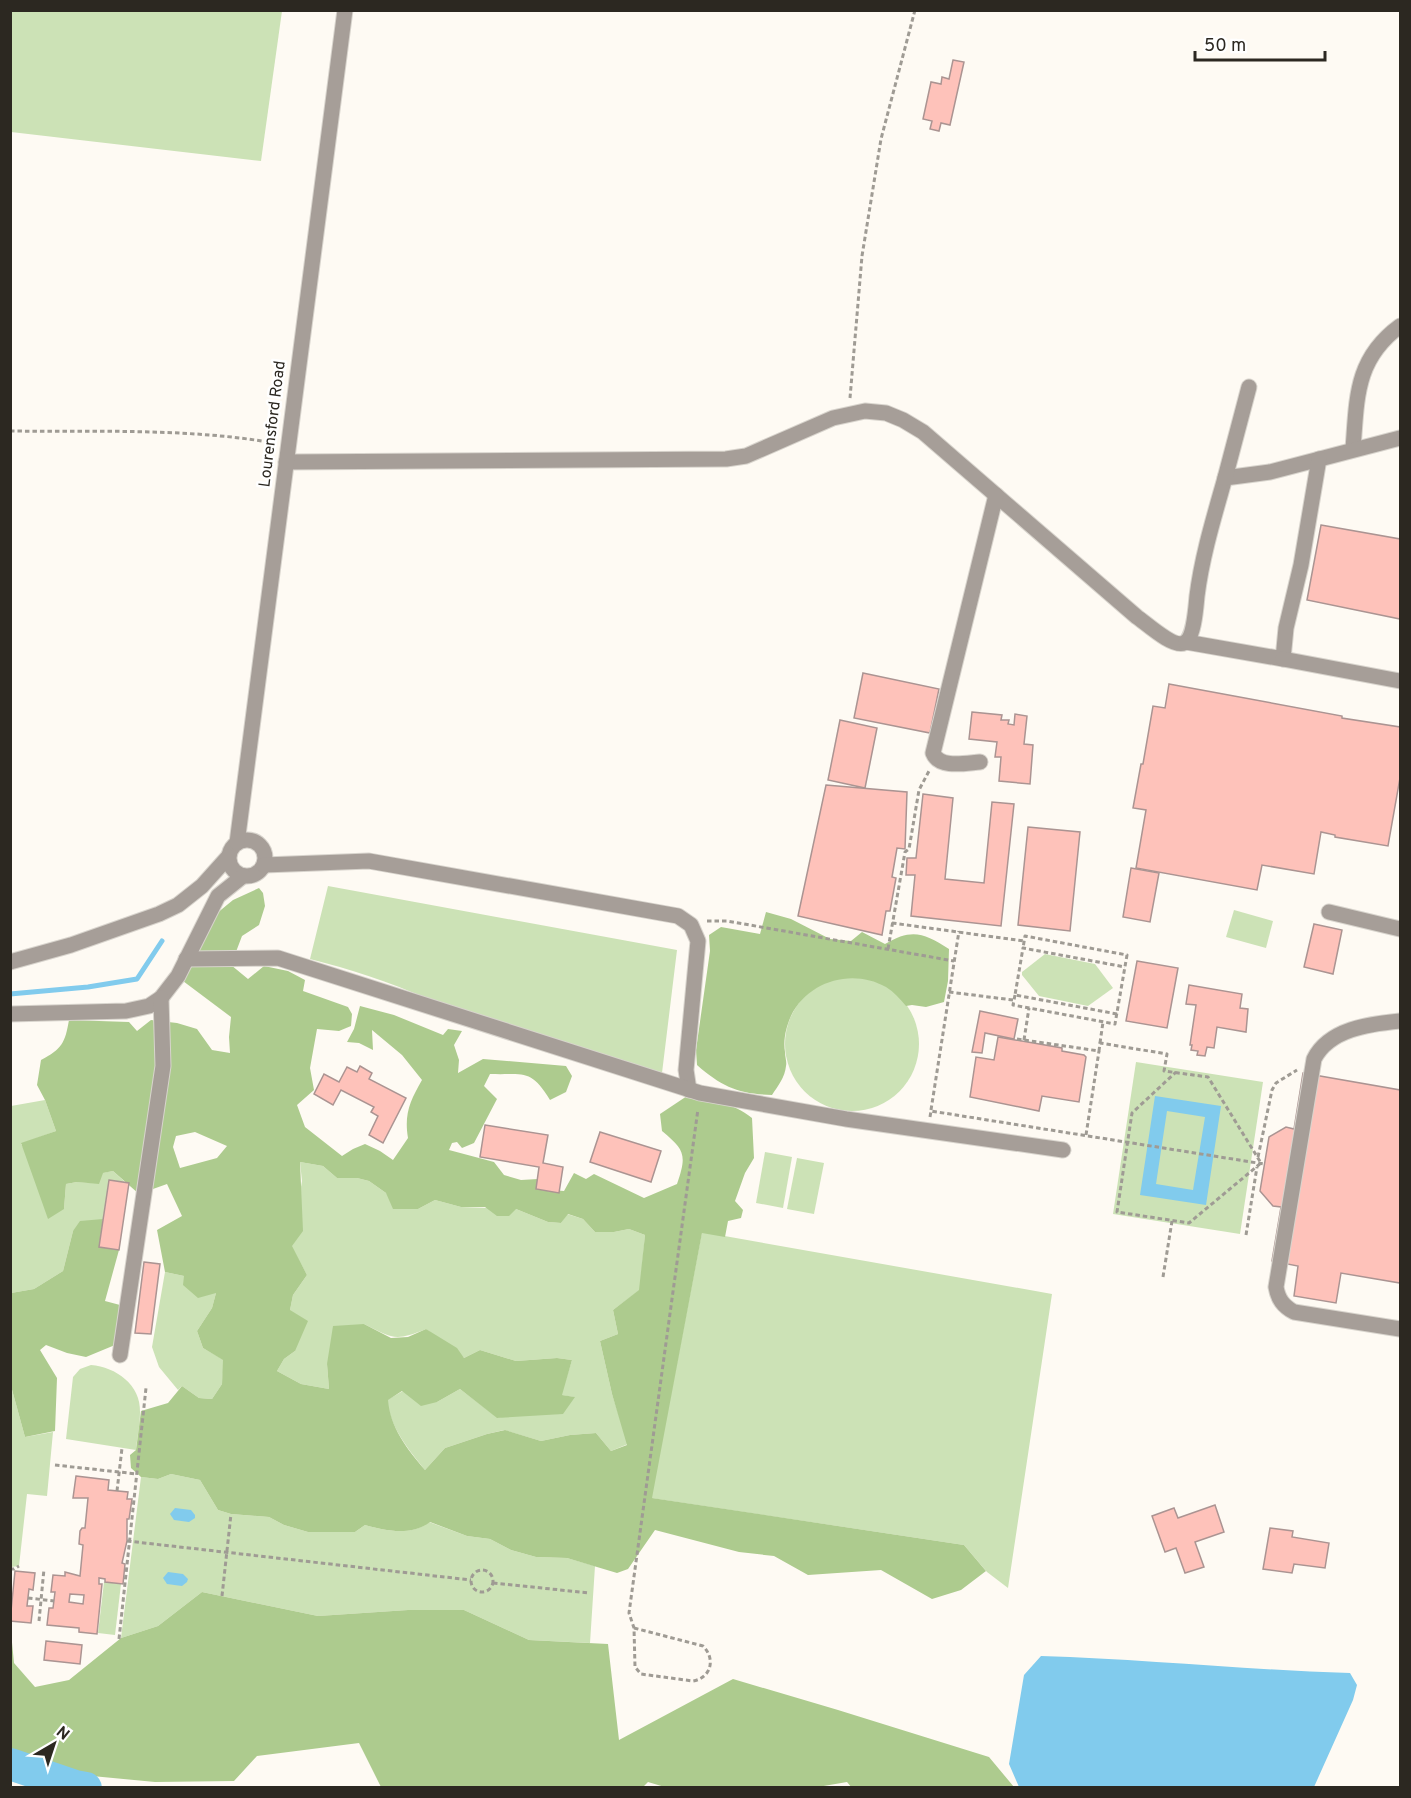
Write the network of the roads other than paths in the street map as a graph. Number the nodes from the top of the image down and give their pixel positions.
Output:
1 (345, 10) edge
2 (1401, 326) edge
3 (1249, 387) dead end
4 (1401, 438) edge
5 (1353, 450) junction
6 (1319, 459) junction
7 (286, 462) junction
8 (1225, 478) junction
9 (996, 495) junction
10 (1186, 642) junction
11 (1282, 659) junction
12 (1401, 681) edge
13 (980, 762) dead end
14 (237, 843) junction
15 (228, 856) junction
16 (264, 865) junction
17 (243, 876) junction
18 (1329, 912) dead end
19 (1401, 929) edge
20 (186, 959) junction
21 (10, 962) edge
22 (161, 998) junction
23 (10, 1014) edge
24 (1401, 1021) edge
25 (695, 1091) junction
26 (1063, 1150) dead end
27 (1401, 1329) edge
28 (120, 1355) dead end

1 - 7 street, Lourensford Road
2 - 5 street
3 - 8 street
4 - 5 street
5 - 6 street
6 - 8 street
6 - 11 street
7 - 9 street
7 - 14 street, Lourensford Road
8 - 10 street
9 - 10 street
9 - 13 street
10 - 11 street
11 - 12 street
14 - 15 street
14 - 16 street
15 - 17 street
15 - 21 street
16 - 17 street
16 - 25 street
17 - 20 street
18 - 19 street
20 - 22 street
20 - 25 street
22 - 23 street
22 - 28 street
24 - 27 street
25 - 26 street

